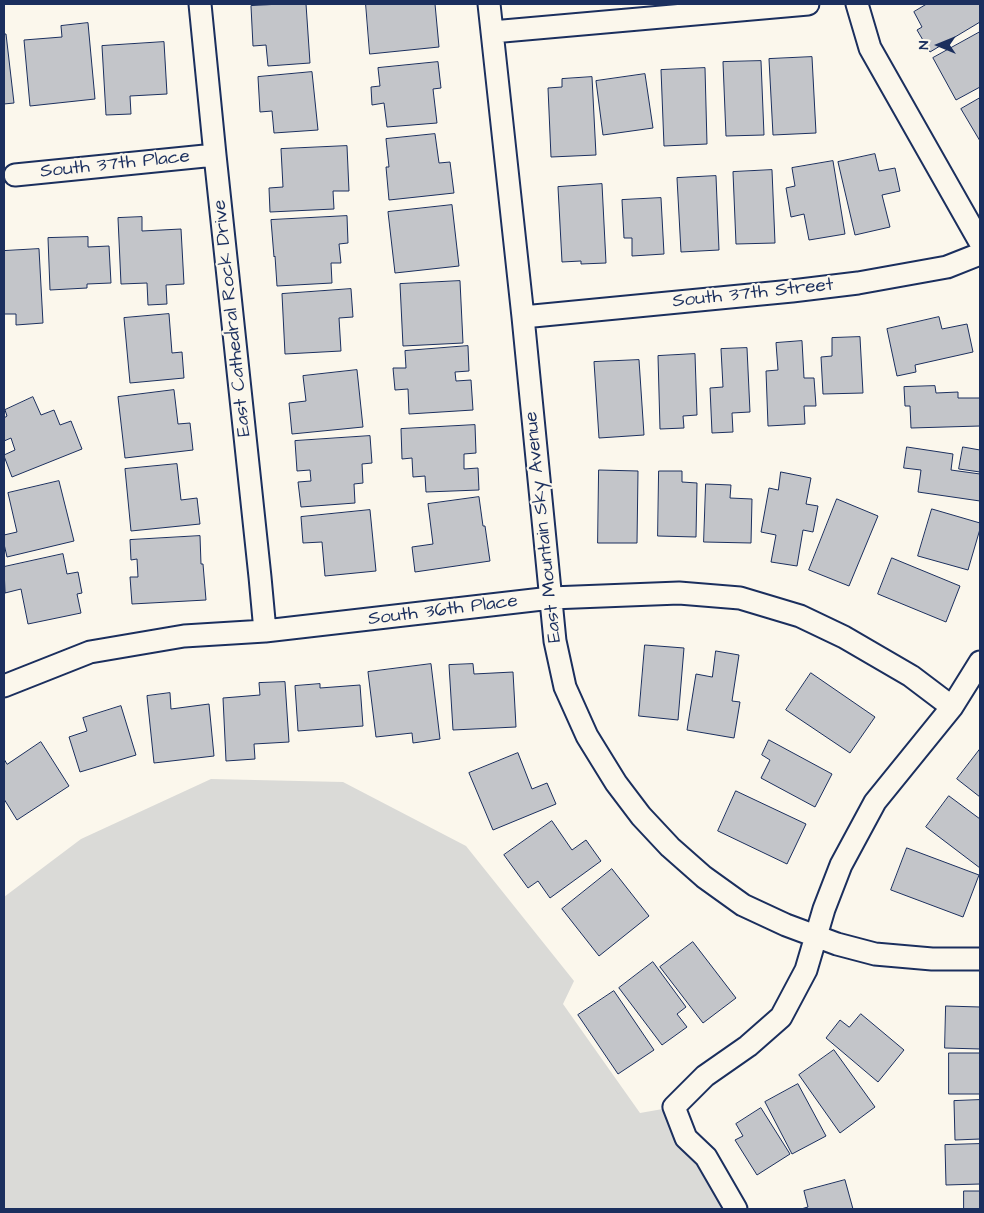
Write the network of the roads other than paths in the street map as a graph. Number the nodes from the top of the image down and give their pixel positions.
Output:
1 (200, 4) edge
2 (488, 4) edge
3 (808, 4) edge
4 (857, 4) edge
5 (492, 32) junction
6 (215, 155) junction
7 (15, 175) dead end
8 (980, 242) edge
9 (980, 254) edge
10 (523, 317) junction
11 (551, 598) junction
12 (265, 631) junction
13 (980, 662) edge
14 (4, 686) edge
15 (952, 706) junction
16 (816, 936) junction
17 (980, 958) edge
18 (736, 1209) edge

1 - 6 street, East Cathedral Rock Drive
2 - 5 street, East Mountain Sky Avenue
3 - 5 street
4 - 8 street
5 - 10 street, East Mountain Sky Avenue
6 - 7 street, South 37th Place
6 - 12 street, East Cathedral Rock Drive
9 - 10 street, South 37th Street
10 - 11 street, East Mountain Sky Avenue
11 - 12 street, South 36th Place
11 - 15 street, South 36th Place
11 - 16 street, East Mountain Sky Avenue
12 - 14 street, South 36th Place
13 - 15 street
15 - 16 street
16 - 17 street, East Mountain Sky Avenue
16 - 18 street

